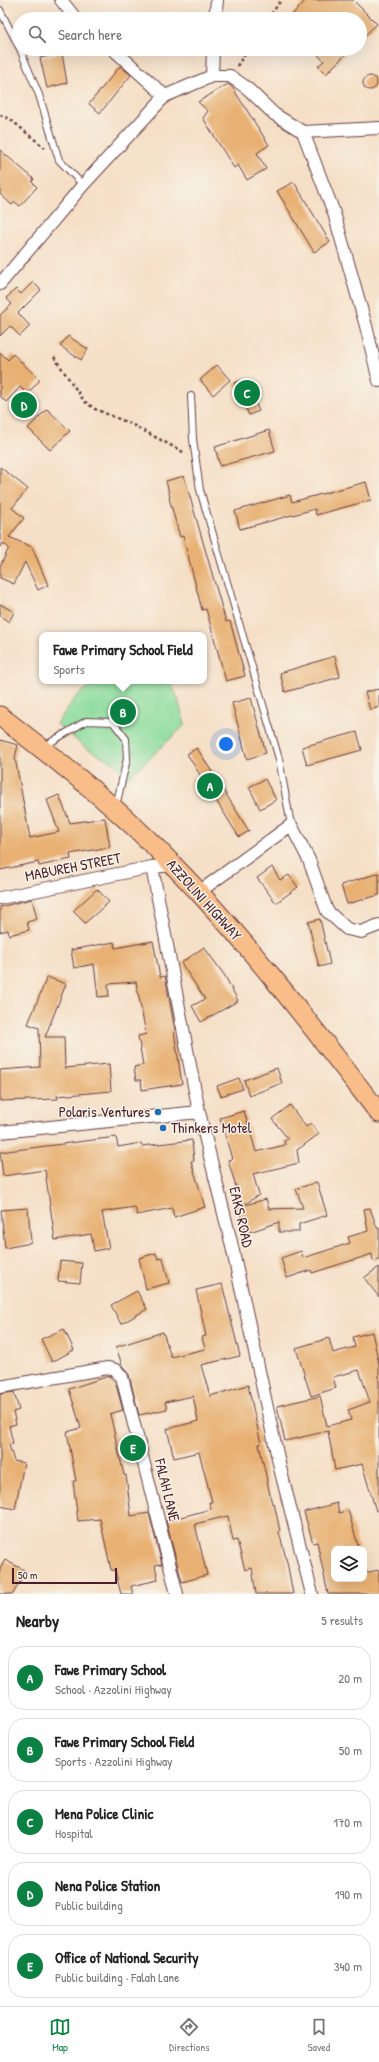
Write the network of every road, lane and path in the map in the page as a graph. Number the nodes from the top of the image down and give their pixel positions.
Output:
1 (61, 0) edge
2 (217, 0) edge
3 (281, 0) edge
4 (0, 10) edge
5 (70, 12) edge
6 (216, 12) edge
7 (273, 12) edge
8 (12, 33) edge
9 (23, 56) edge
10 (120, 56) edge
11 (213, 56) edge
12 (243, 56) edge
13 (212, 76) junction
14 (230, 76) junction
15 (165, 96) junction
16 (0, 115) edge
17 (379, 128) edge
18 (303, 132) junction
19 (59, 160) junction
20 (83, 184) junction
21 (0, 284) edge
22 (54, 357) dead end
23 (379, 381) edge
24 (191, 396) dead end
25 (195, 456) junction
26 (0, 716) edge
27 (41, 748) junction
28 (116, 809) junction
29 (291, 825) junction
30 (173, 865) junction
31 (152, 867) junction
32 (199, 892) junction
33 (0, 898) edge
34 (379, 925) edge
35 (199, 1112) junction
36 (379, 1113) edge
37 (0, 1132) edge
38 (0, 1387) edge
39 (177, 1594) edge
40 (312, 1594) edge

1 - 5 street
2 - 6 street
3 - 7 path
4 - 8 lane
9 - 19 lane
10 - 15 street
11 - 13 street
12 - 14 path
13 - 14 street
13 - 15 street
14 - 18 street
15 - 20 street
16 - 19 path
17 - 18 street
18 - 23 street
19 - 20 lane
20 - 21 street
22 - 25 path
24 - 25 lane
25 - 29 lane
26 - 27 main road, AZZOLINI HIGHWAY
27 - 28 main road, AZZOLINI HIGHWAY
27 - 28 lane
28 - 30 main road, AZZOLINI HIGHWAY
29 - 32 street
29 - 34 street
30 - 31 street
30 - 32 main road, AZZOLINI HIGHWAY
31 - 33 street, MABUREH STREET
31 - 35 street, EAKS ROAD
32 - 36 main road, AZZOLINI HIGHWAY
35 - 37 street
35 - 40 street, EAKS ROAD
38 - 39 street, FALAH LANE

